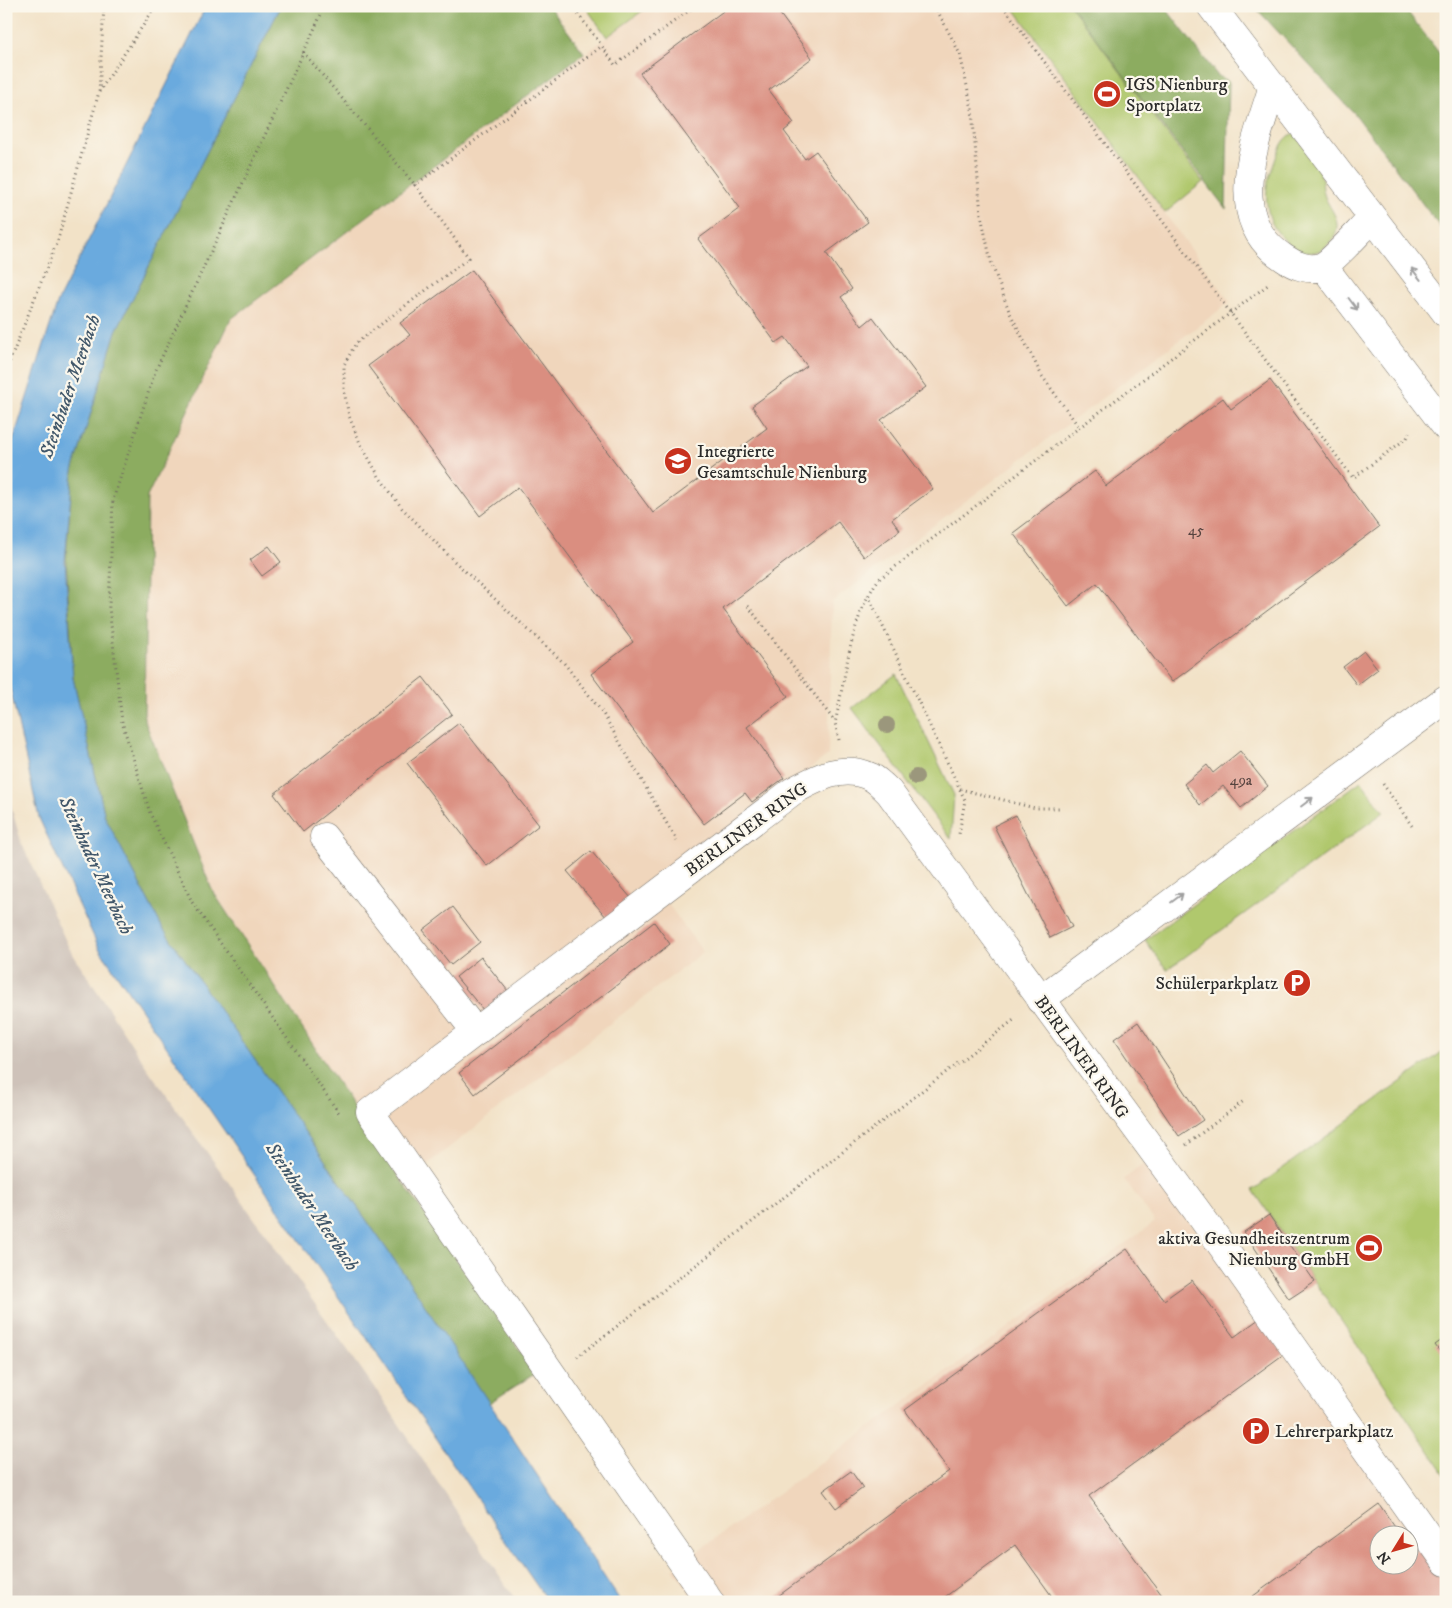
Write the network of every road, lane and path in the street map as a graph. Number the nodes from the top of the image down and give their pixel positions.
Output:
1 (104, 6) edge
2 (156, 6) edge
3 (572, 6) edge
4 (694, 6) edge
5 (935, 6) edge
6 (1003, 6) edge
7 (1211, 6) edge
8 (602, 46) junction
9 (303, 52) dead end
10 (1272, 86) junction
11 (99, 92) junction
12 (415, 185) junction
13 (1373, 218) junction
14 (1295, 265) junction
15 (1323, 266) junction
16 (1446, 312) edge
17 (1231, 313) junction
18 (6, 371) edge
19 (1425, 400) junction
20 (1079, 427) junction
21 (1446, 427) edge
22 (867, 594) junction
23 (748, 606) dead end
24 (1446, 699) edge
25 (835, 723) junction
26 (1365, 759) junction
27 (844, 770) junction
28 (960, 788) junction
29 (1060, 808) dead end
30 (1412, 826) dead end
31 (324, 837) dead end
32 (695, 866) junction
33 (951, 876) junction
34 (1040, 1000) junction
35 (476, 1032) junction
36 (1245, 1100) dead end
37 (1162, 1164) junction
38 (552, 1376) junction
39 (1446, 1562) edge
40 (710, 1602) edge

1 - 11 path
2 - 11 path
3 - 8 path
4 - 8 path
5 - 20 path
6 - 17 path
7 - 10 street
8 - 12 path
9 - 12 path
10 - 13 street
10 - 14 street
11 - 18 path
12 - 32 path
13 - 15 street
16 -> 13 street
14 - 15 street
14 - 17 path
15 -> 19 street
17 - 19 path
17 - 20 path
19 - 21 street
20 - 22 path
22 - 25 path
22 - 28 path
23 - 25 path
24 - 26 street
25 - 27 path
26 - 30 path
34 -> 26 street
27 - 32 street, BERLINER RING
27 - 33 street, BERLINER RING
28 - 29 path
28 - 33 path
31 - 35 street
32 - 35 street, BERLINER RING
33 - 34 street, BERLINER RING
34 - 37 street, BERLINER RING
34 - 38 path
35 - 38 street, BERLINER RING
36 - 37 path
37 - 39 street, BERLINER RING
38 - 40 street

